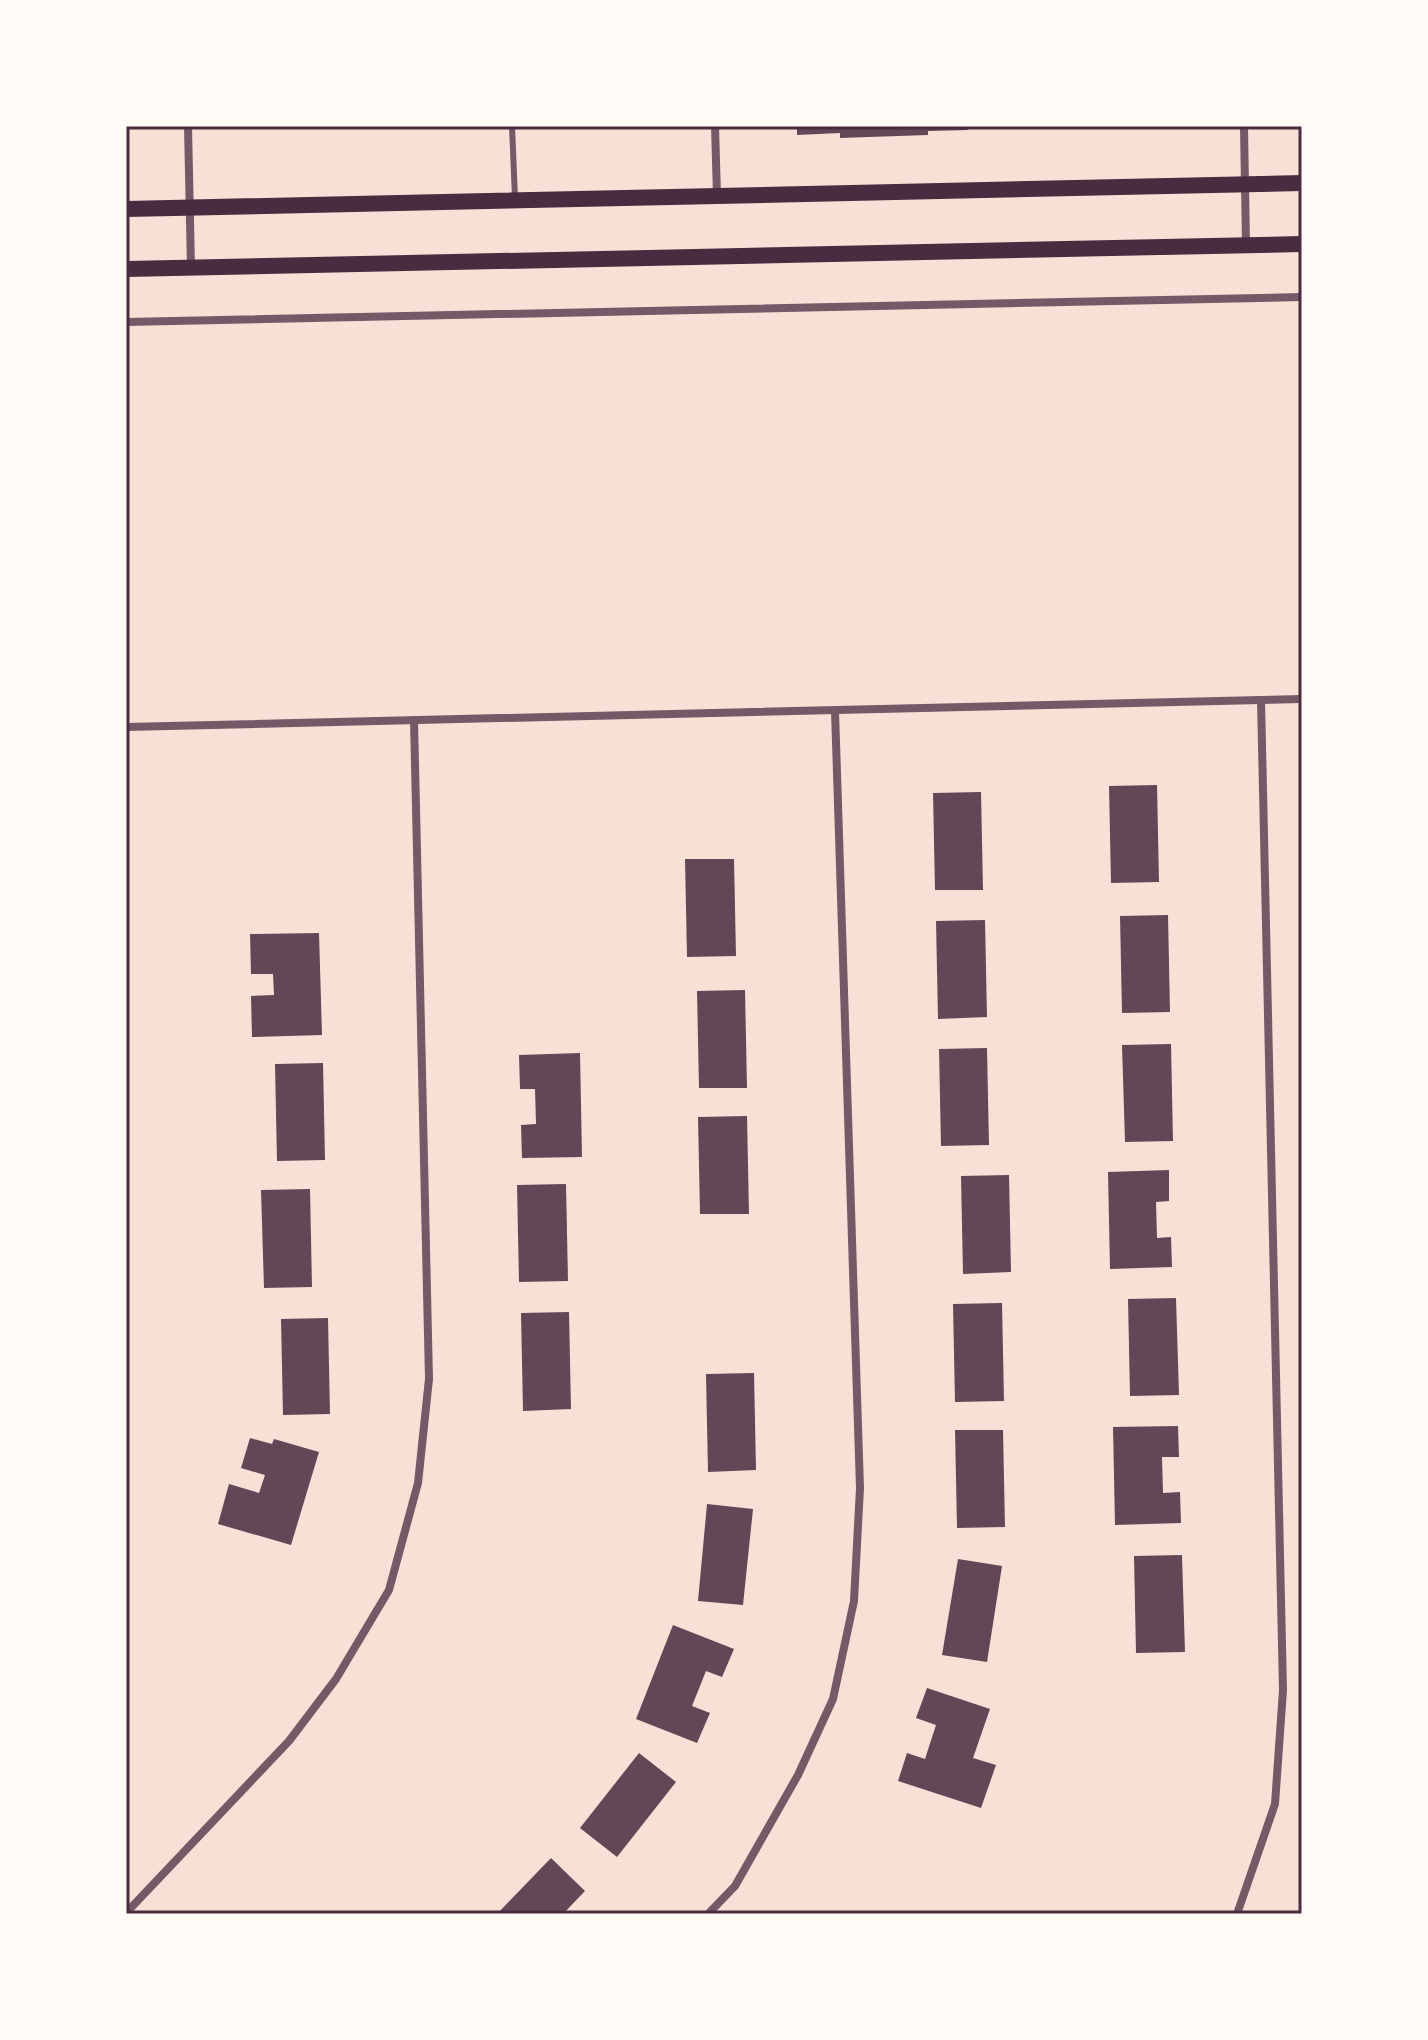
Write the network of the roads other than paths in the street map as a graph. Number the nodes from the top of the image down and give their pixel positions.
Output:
1 (188, 126) edge
2 (512, 126) edge
3 (715, 126) edge
4 (1244, 126) edge
5 (1302, 183) edge
6 (1245, 184) junction
7 (717, 196) junction
8 (516, 201) junction
9 (190, 207) junction
10 (126, 209) edge
11 (1302, 244) edge
12 (1246, 245) junction
13 (191, 268) junction
14 (126, 269) edge
15 (1302, 297) edge
16 (126, 322) edge
17 (1302, 699) edge
18 (1261, 700) junction
19 (835, 711) junction
20 (414, 720) junction
21 (126, 727) edge
22 (126, 1913) edge
23 (708, 1914) edge
24 (1237, 1914) edge

1 - 9 street
2 - 8 lane
3 - 7 street
4 - 6 street
5 - 6 main road
6 - 7 main road
6 - 12 street
7 - 8 main road
8 - 9 main road
9 - 10 main road
9 - 13 street
11 - 12 main road
12 - 13 main road
13 - 14 main road
15 - 16 street
17 - 18 street
18 - 19 street
18 - 24 street
19 - 20 street
19 - 23 street
20 - 21 street
20 - 22 street

